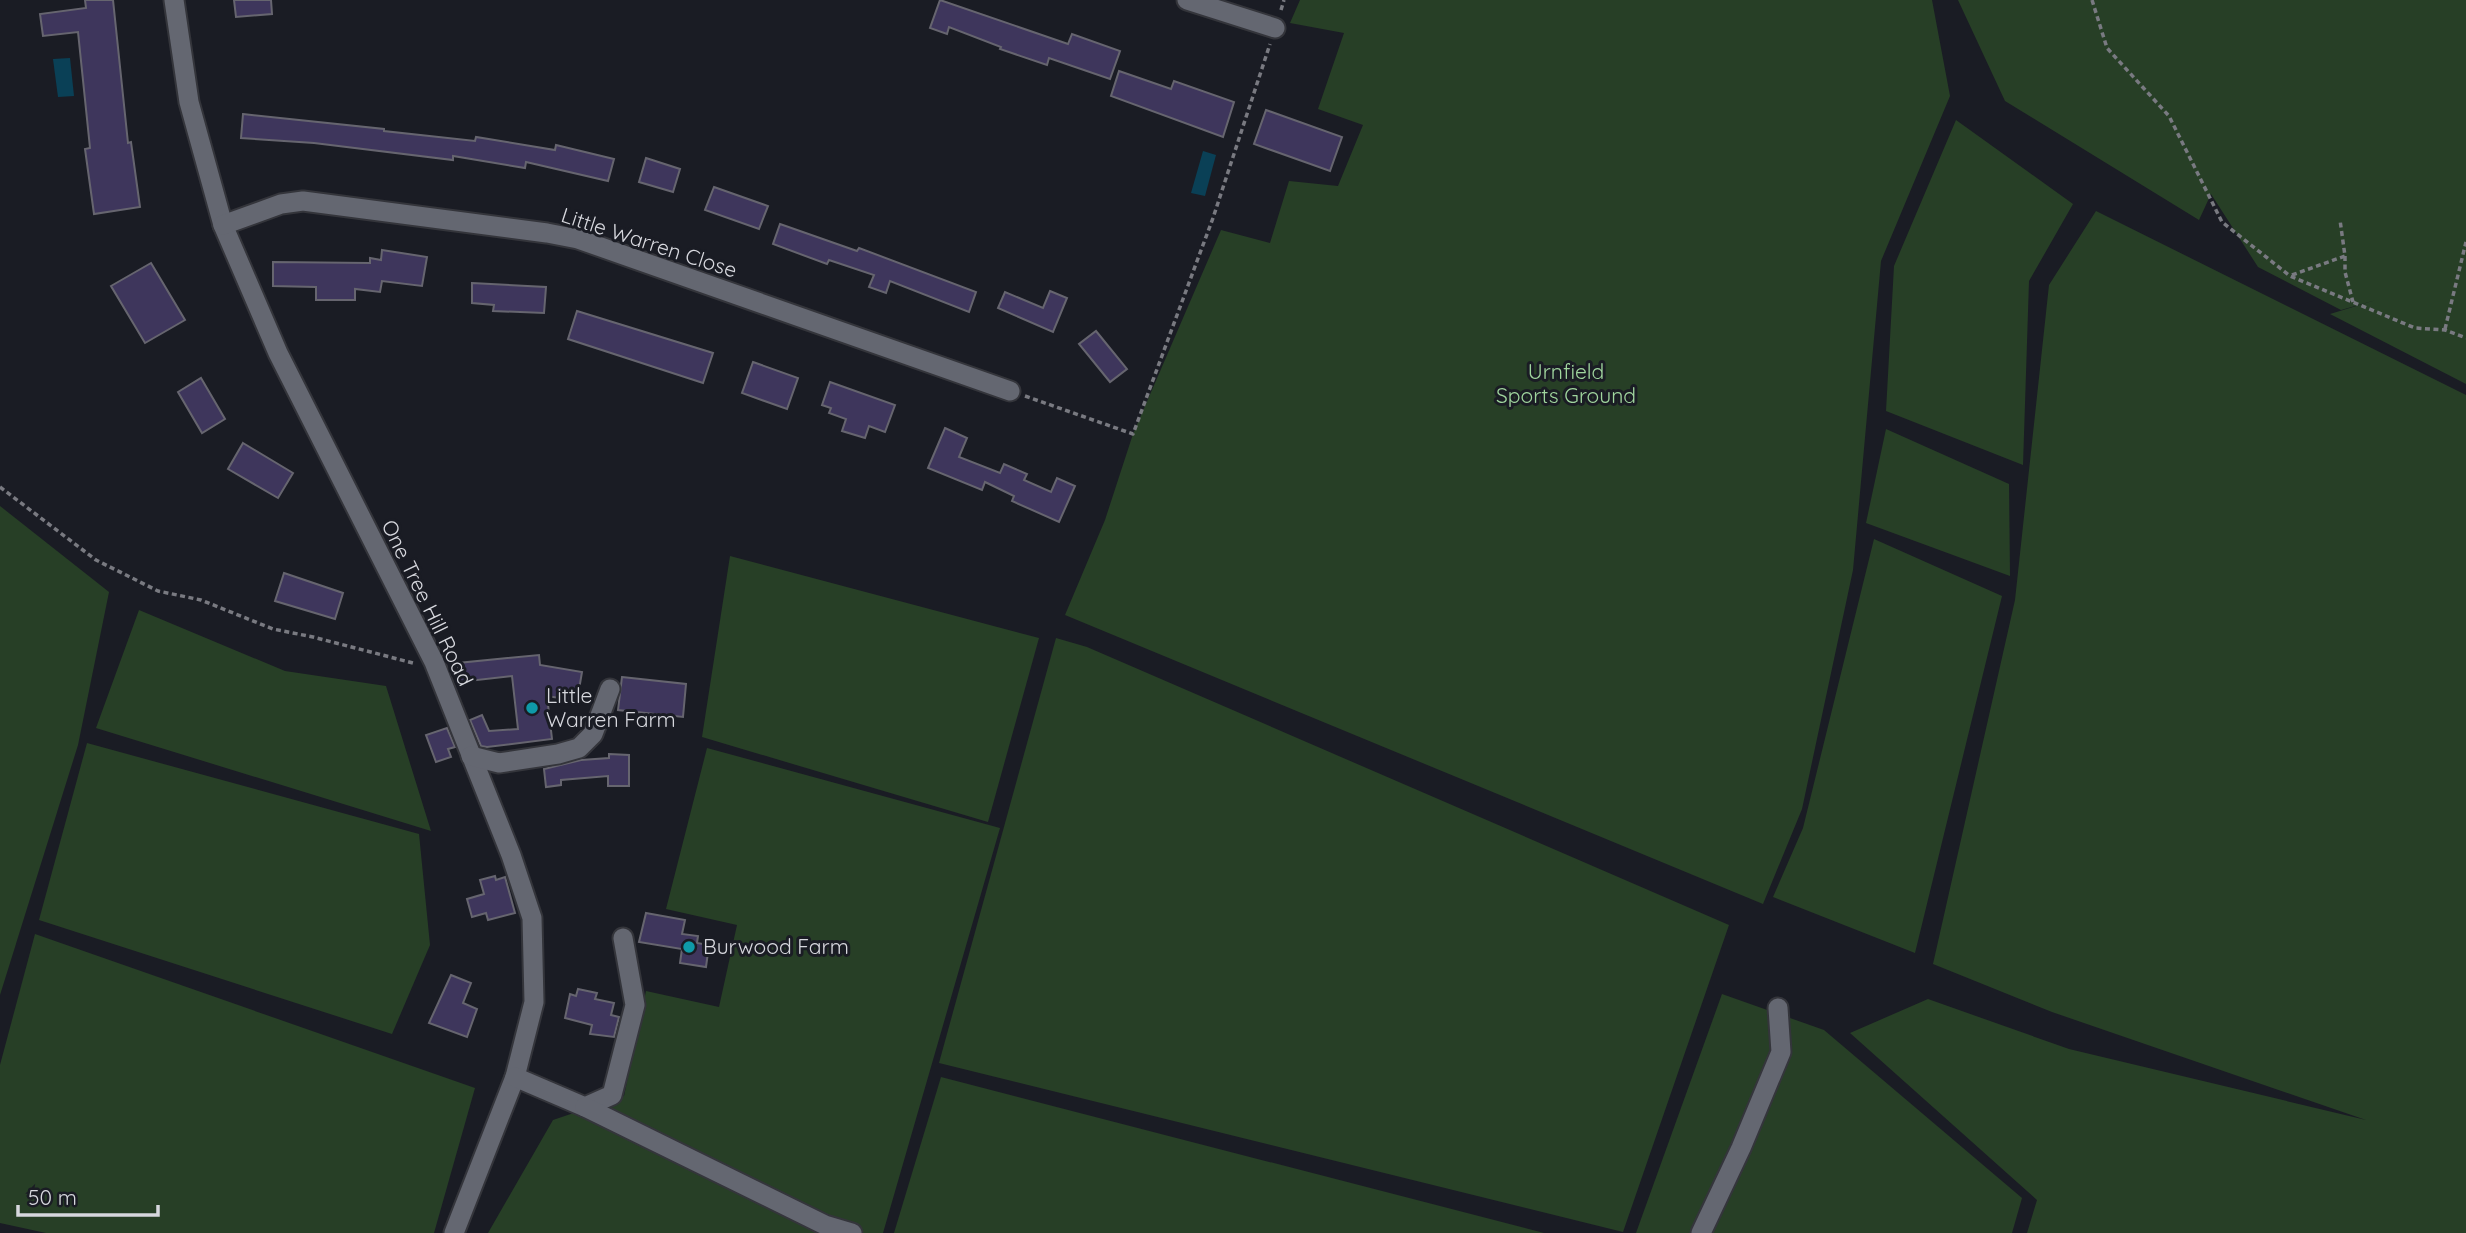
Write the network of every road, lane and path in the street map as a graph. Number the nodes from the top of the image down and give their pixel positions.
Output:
1 (174, 0) edge
2 (1186, 0) edge
3 (1284, 0) edge
4 (2092, 0) edge
5 (1275, 28) junction
6 (2340, 220) dead end
7 (223, 225) junction
8 (2466, 242) edge
9 (2345, 256) junction
10 (2290, 276) junction
11 (2353, 302) junction
12 (2445, 330) junction
13 (2466, 338) edge
14 (1010, 391) joint
15 (0, 487) edge
16 (434, 663) junction
17 (610, 689) dead end
18 (471, 756) junction
19 (622, 938) dead end
20 (1778, 1008) dead end
21 (515, 1077) junction
22 (585, 1107) junction
23 (454, 1233) edge
24 (852, 1233) edge
25 (1701, 1233) edge

1 - 7 street, One Tree Hill Road
2 - 5 street
3 - 5 path
4 - 10 path
5 - 14 path
6 - 9 path
7 - 14 street, Little Warren Close
7 - 16 street, One Tree Hill Road
8 - 12 path
9 - 10 path
9 - 11 path
10 - 11 path
11 - 12 path
12 - 13 path
15 - 16 path
16 - 18 street, One Tree Hill Road
17 - 18 street
18 - 21 street, One Tree Hill Road
19 - 22 street
20 - 25 street
21 - 22 street
21 - 23 street, One Tree Hill Road
22 - 24 street

